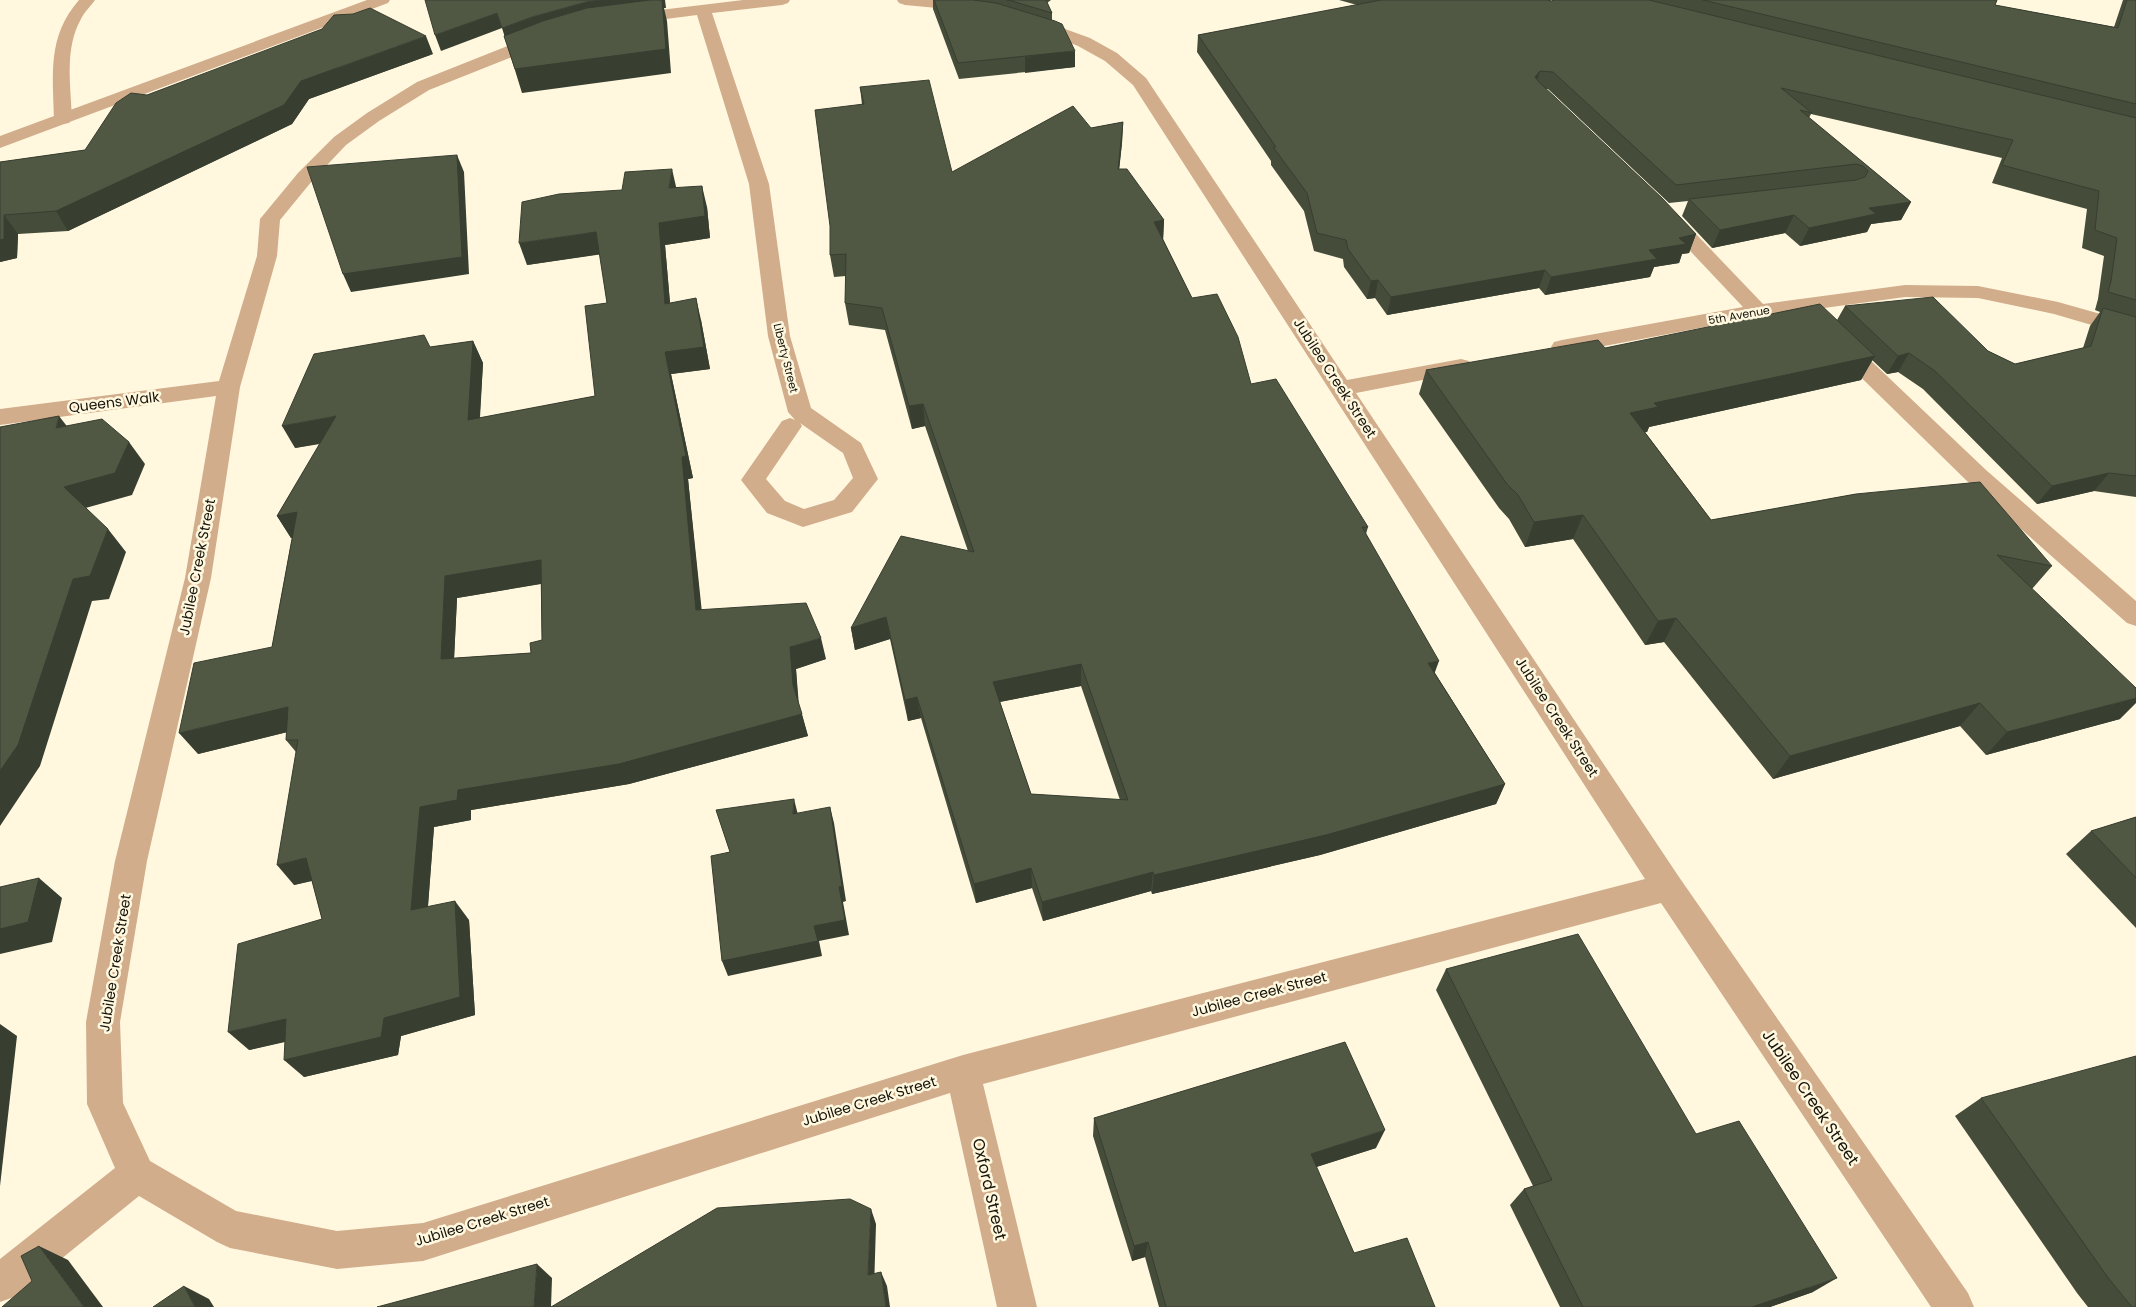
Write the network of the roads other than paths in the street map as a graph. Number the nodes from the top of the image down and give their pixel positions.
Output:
1 (87, 0) edge
2 (382, 0) edge
3 (782, 0) edge
4 (905, 0) edge
5 (747, 2) edge
6 (703, 9) junction
7 (600, 23) edge
8 (567, 31) edge
9 (63, 119) junction
10 (0, 142) edge
11 (1682, 208) edge
12 (1799, 304) junction
13 (1758, 311) junction
14 (2136, 331) edge
15 (1545, 350) edge
16 (1477, 363) edge
17 (229, 388) junction
18 (1342, 388) junction
19 (0, 417) edge
20 (790, 426) dead end
21 (2136, 616) edge
22 (1668, 887) junction
23 (963, 1072) junction
24 (137, 1174) junction
25 (0, 1283) edge
26 (1017, 1307) edge
27 (1954, 1307) edge

1 - 9 street
2 - 9 street
3 - 5 street
4 - 18 street, Jubilee Creek Street
5 - 6 street
6 - 7 street
6 - 20 street, Liberty Street
8 - 17 street, Jubilee Creek Street
9 - 10 street
11 - 13 street
12 - 13 street, 5th Avenue
12 - 14 street, 5th Avenue
12 - 21 street
13 - 15 street, 5th Avenue
16 - 18 street
17 - 19 street, Queens Walk
17 - 24 street, Jubilee Creek Street
18 - 22 street, Jubilee Creek Street
22 - 23 street, Jubilee Creek Street
22 - 27 street, Jubilee Creek Street
23 - 24 street, Jubilee Creek Street
23 - 26 street, Oxford Street
24 - 25 street

